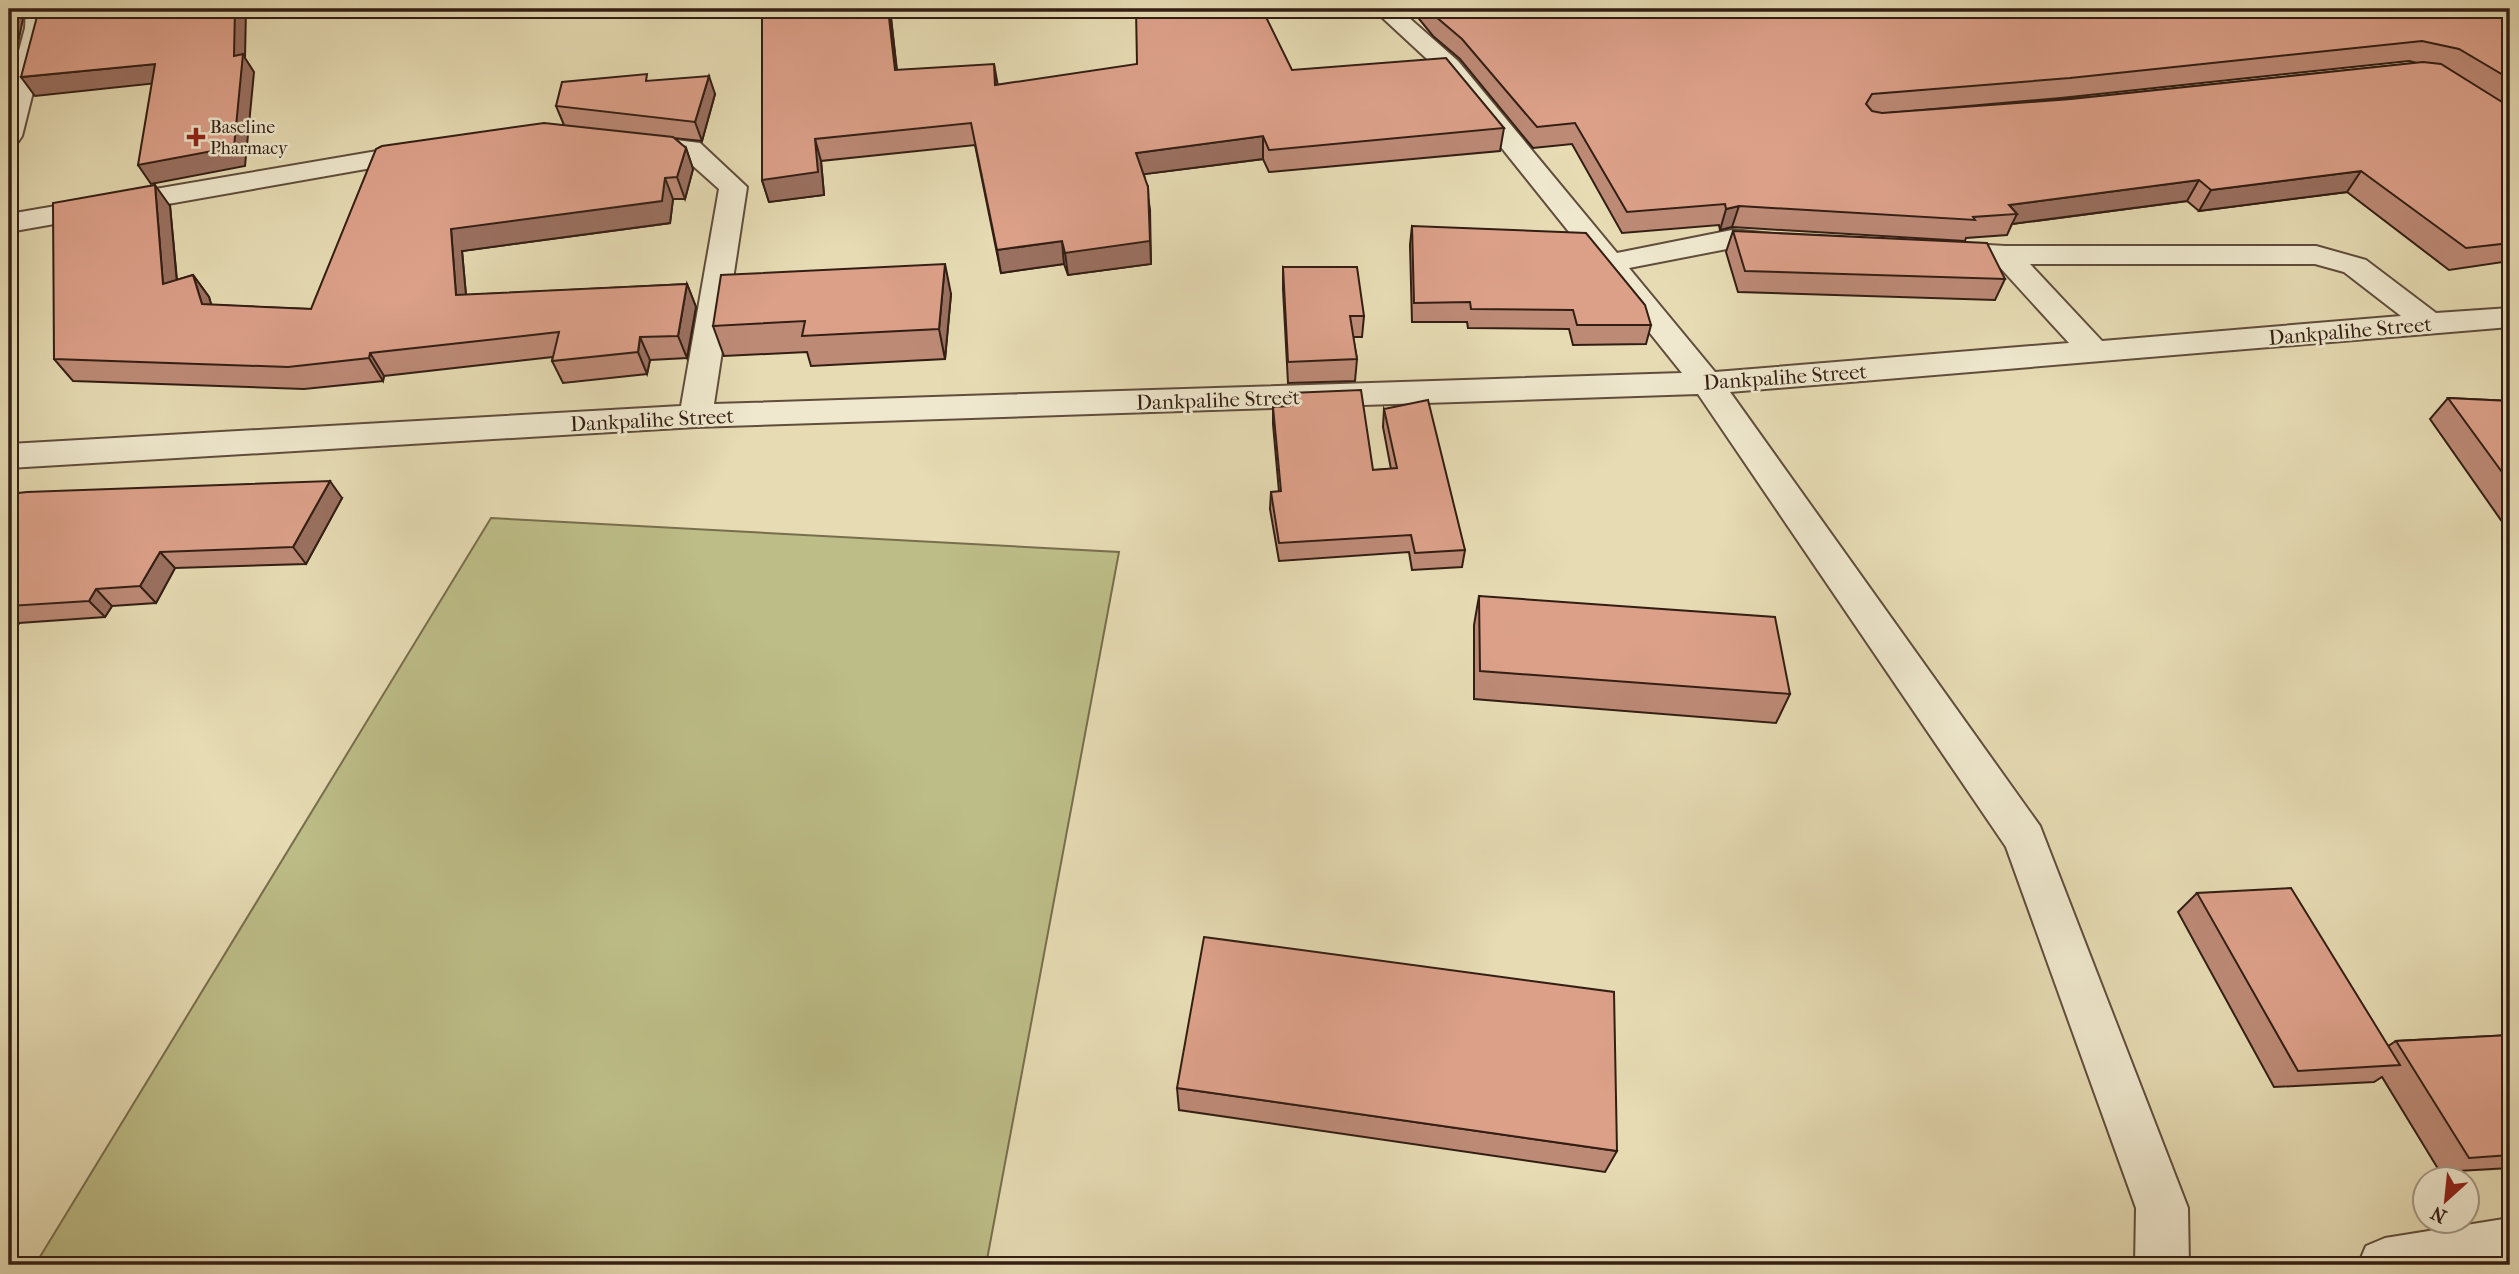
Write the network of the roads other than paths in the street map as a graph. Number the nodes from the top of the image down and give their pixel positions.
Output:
1 (1385, 9) edge
2 (37, 18) edge
3 (9, 30) edge
4 (9, 136) edge
5 (612, 141) edge
6 (453, 146) edge
7 (9, 223) edge
8 (1814, 244) edge
9 (1910, 249) edge
10 (2005, 255) junction
11 (1610, 263) junction
12 (2510, 317) edge
13 (2430, 324) junction
14 (2095, 352) junction
15 (1707, 383) junction
16 (696, 416) junction
17 (9, 456) edge
18 (2510, 1244) edge
19 (2162, 1265) edge
20 (2385, 1265) edge

1 - 11 street
2 - 3 street
2 - 4 street
5 - 16 street
6 - 7 street
8 - 11 street
9 - 10 street
10 - 13 street
10 - 14 street
11 - 15 street
12 - 13 street, Dankpalihe Street
13 - 14 street, Dankpalihe Street
14 - 15 street, Dankpalihe Street
15 - 16 street, Dankpalihe Street
15 - 19 street
16 - 17 street, Dankpalihe Street
18 - 20 street

